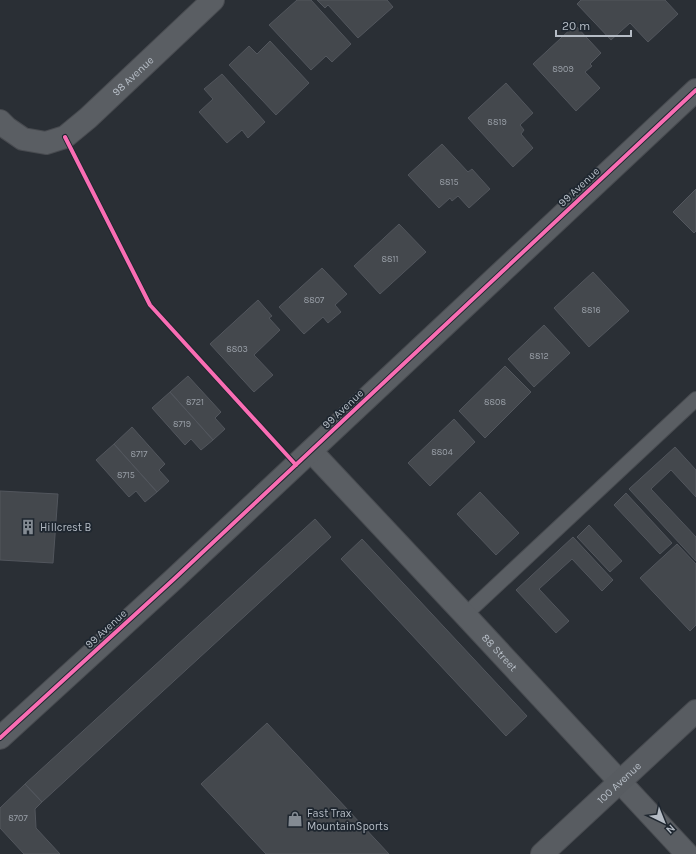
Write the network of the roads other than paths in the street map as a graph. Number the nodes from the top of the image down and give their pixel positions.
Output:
1 (213, 0) edge
2 (696, 90) edge
3 (0, 121) edge
4 (696, 399) edge
5 (312, 451) junction
6 (465, 615) junction
7 (696, 711) edge
8 (0, 738) edge
9 (620, 781) junction
10 (542, 854) edge
11 (687, 854) edge

1 - 3 street, 98 Avenue
2 - 5 street, 99 Avenue
4 - 6 lane
5 - 6 street, 88 Street
5 - 8 street, 99 Avenue
6 - 9 street, 88 Street
7 - 9 main road, 100 Avenue
9 - 10 main road, 100 Avenue
9 - 11 street, 88 Street

